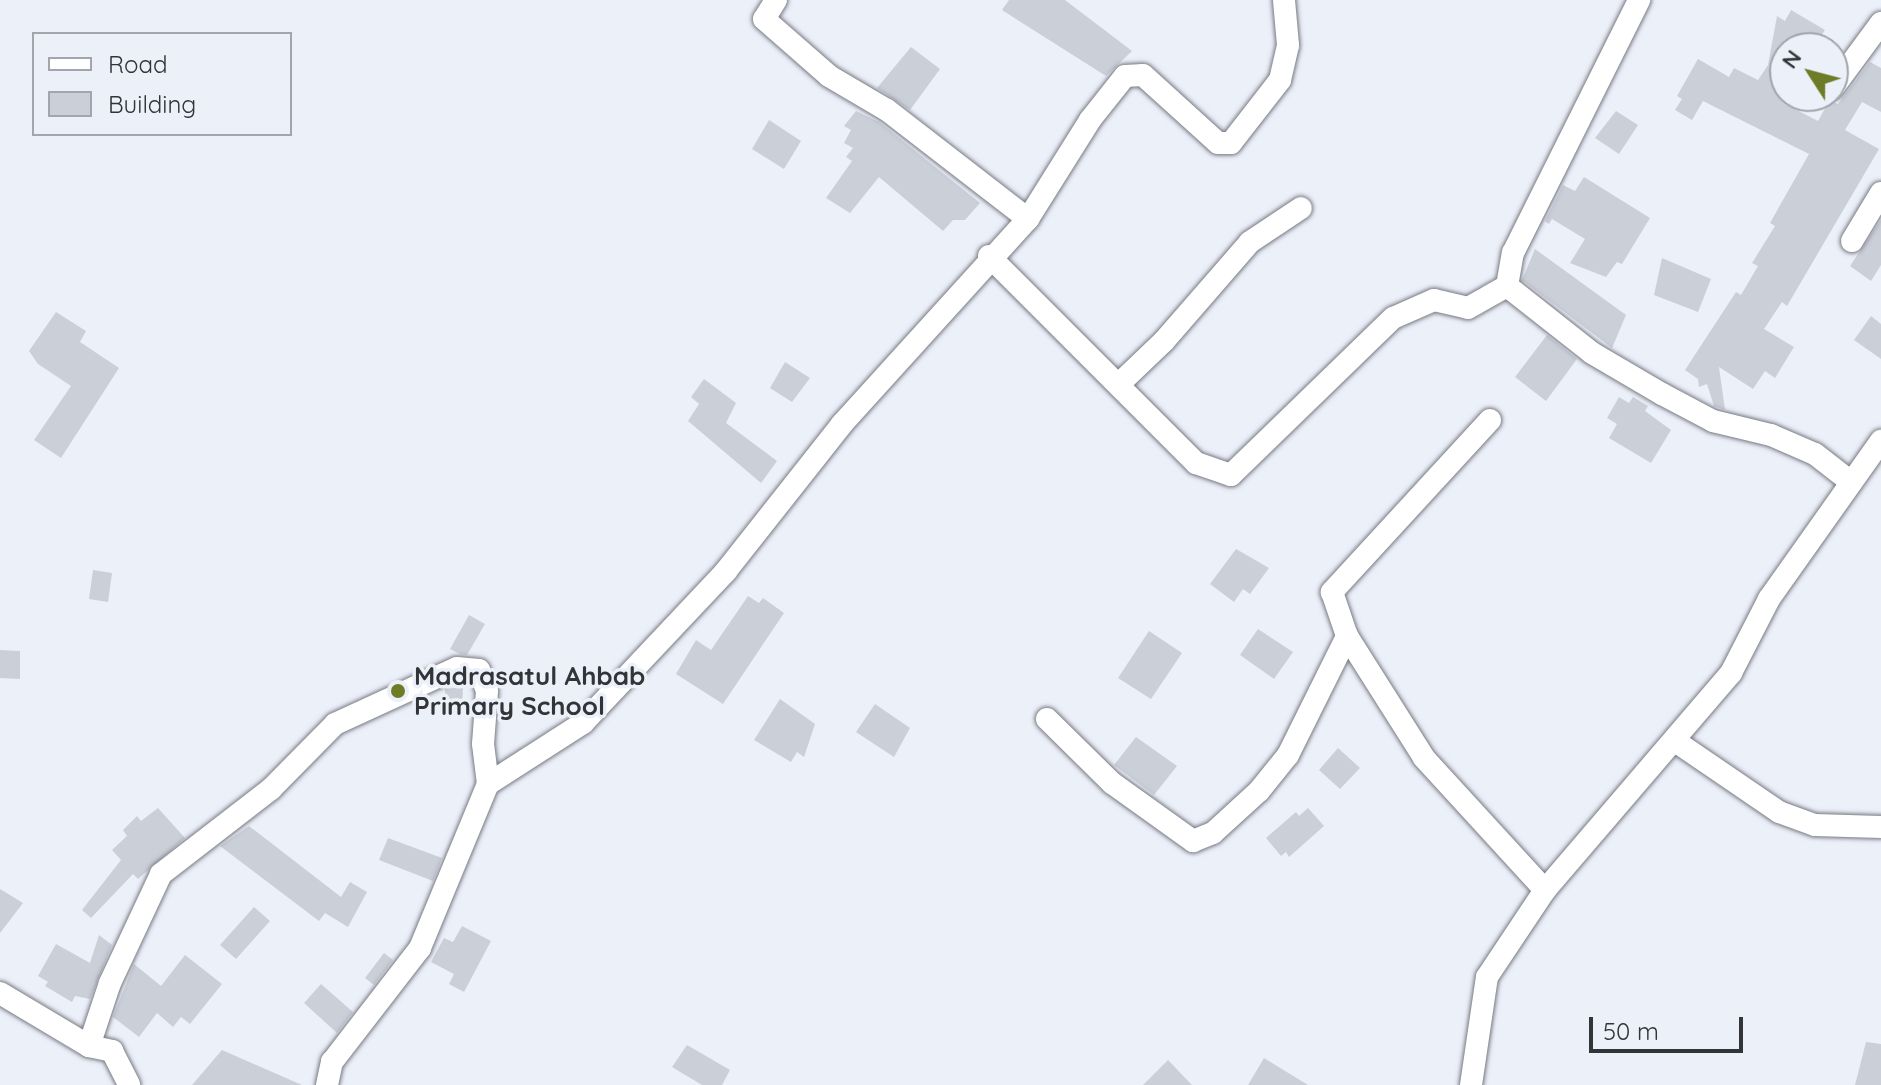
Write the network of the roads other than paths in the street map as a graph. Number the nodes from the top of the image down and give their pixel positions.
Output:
1 (776, 0) edge
2 (1284, 0) edge
3 (1639, 0) edge
4 (1881, 23) edge
5 (1849, 66) edge
6 (1881, 193) edge
7 (1301, 208) dead end
8 (1028, 219) junction
9 (1852, 241) dead end
10 (989, 256) junction
11 (1507, 286) junction
12 (1118, 385) junction
13 (1490, 420) dead end
14 (1881, 441) edge
15 (1851, 482) junction
16 (1347, 636) junction
17 (1047, 719) dead end
18 (1675, 741) junction
19 (488, 784) junction
20 (1881, 827) edge
21 (1545, 890) junction
22 (0, 993) edge
23 (89, 1046) junction
24 (129, 1085) edge
25 (327, 1085) edge
26 (1471, 1085) edge

1 - 8 street
2 - 8 street
3 - 11 street
4 - 5 street
6 - 9 street
7 - 12 street
8 - 10 street
10 - 12 street
10 - 19 street
11 - 12 street
11 - 15 street
13 - 16 street
14 - 15 street
15 - 18 street
16 - 17 street
16 - 21 street
18 - 20 street
18 - 21 street
19 - 23 street
19 - 25 street
21 - 26 street
22 - 23 street
23 - 24 street

